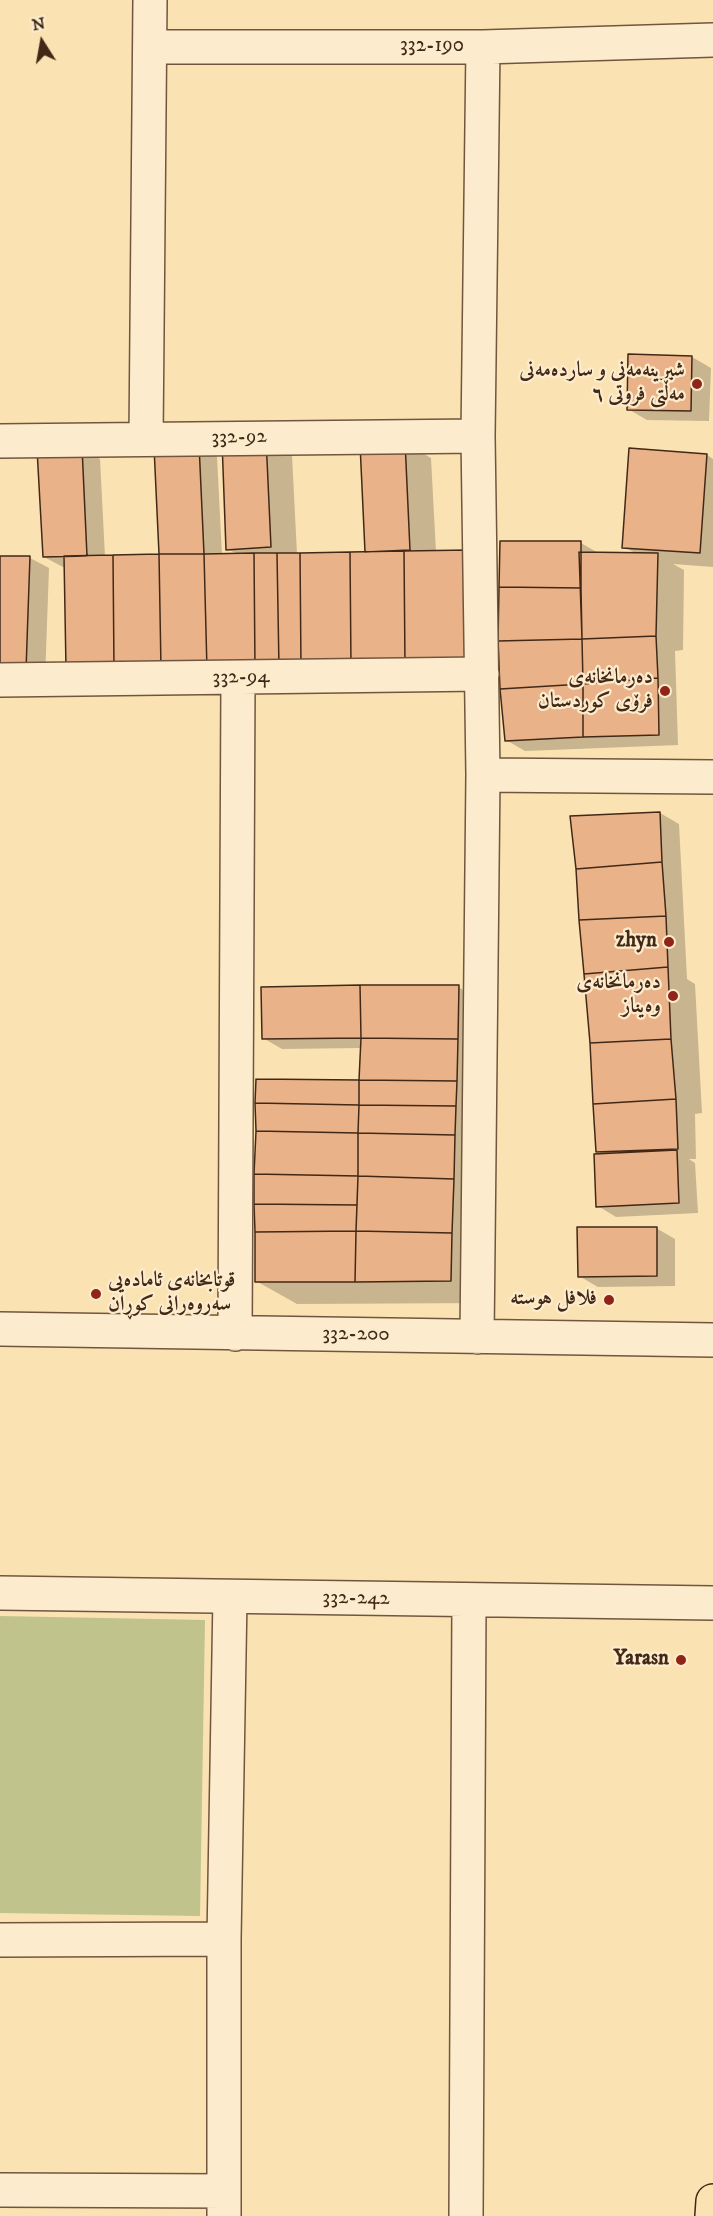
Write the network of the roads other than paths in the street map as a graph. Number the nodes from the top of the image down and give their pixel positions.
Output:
1 (150, 0) edge
2 (713, 40) edge
3 (150, 47) junction
4 (483, 47) junction
5 (478, 436) junction
6 (146, 439) junction
7 (0, 441) edge
8 (482, 674) junction
9 (238, 678) junction
10 (0, 680) edge
11 (483, 775) junction
12 (713, 777) edge
13 (0, 1329) edge
14 (235, 1334) junction
15 (477, 1336) junction
16 (713, 1340) edge
17 (0, 1593) edge
18 (230, 1597) junction
19 (469, 1601) junction
20 (713, 1603) edge
21 (224, 1939) junction
22 (0, 1940) edge
23 (0, 2190) edge
24 (713, 2201) edge
25 (224, 2204) edge
26 (466, 2216) edge
27 (712, 2216) edge

1 - 3 street
2 - 4 street, 332-190
3 - 4 street, 332-190
3 - 6 street
4 - 5 street
5 - 6 street, 332-92
5 - 8 street
6 - 7 street, 332-92
8 - 9 street, 332-94
8 - 11 street
9 - 10 street, 332-94
9 - 14 street
11 - 12 street
11 - 15 street
13 - 14 street, 332-200
14 - 15 street, 332-200
15 - 16 street, 332-200
17 - 18 street, 332-242
18 - 19 street, 332-242
18 - 21 street
19 - 20 street, 332-242
19 - 26 street
21 - 22 street
21 - 25 street
23 - 25 street
24 - 27 main road

